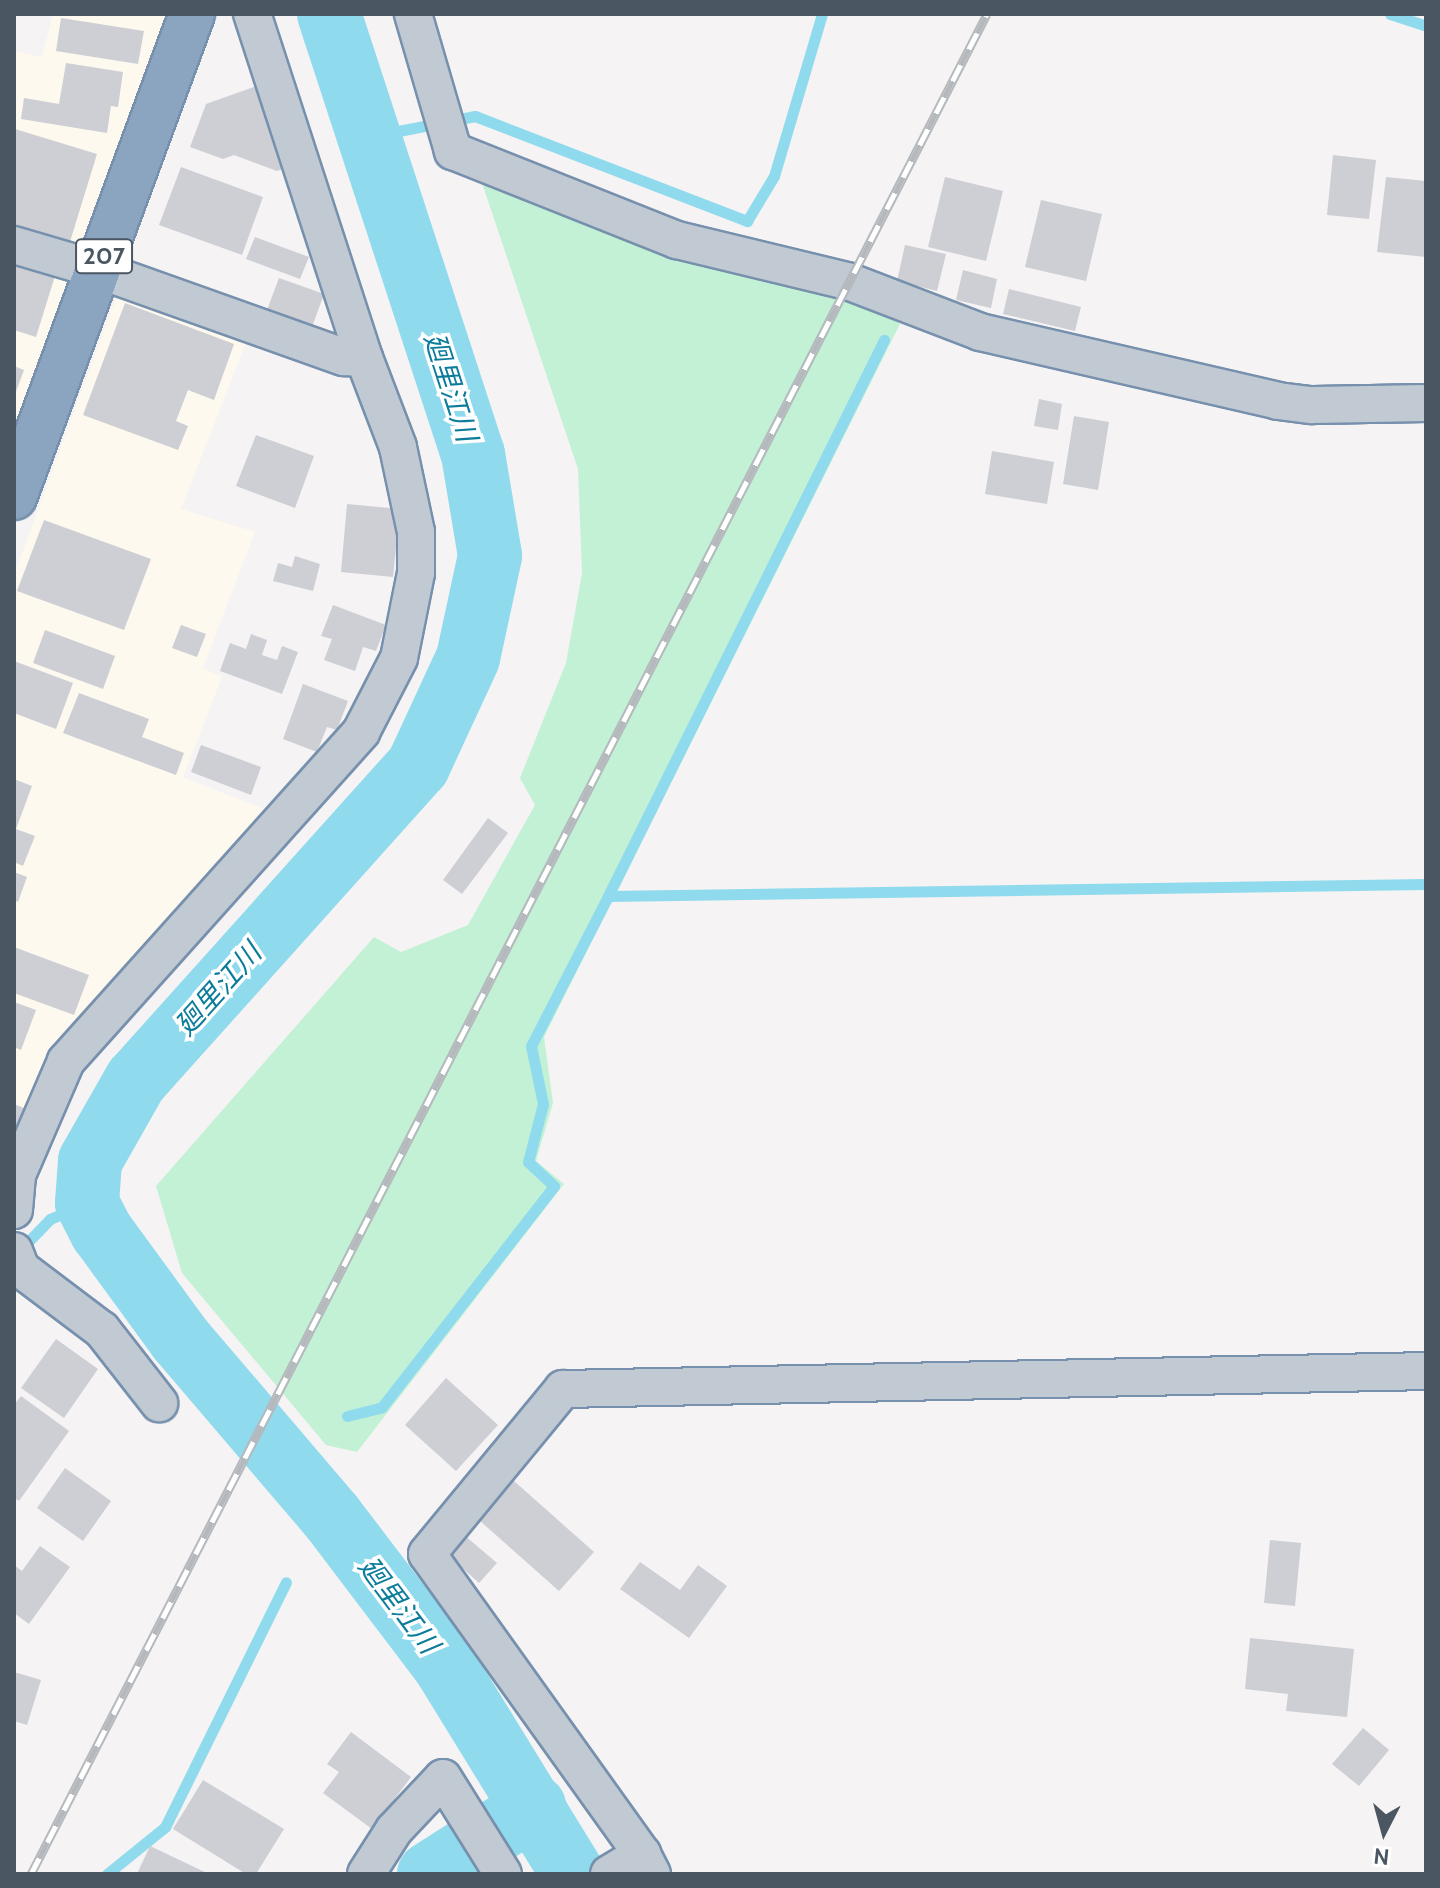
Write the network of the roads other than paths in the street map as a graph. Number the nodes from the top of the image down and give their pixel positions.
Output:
1 (192, 14) edge
2 (252, 14) edge
3 (413, 14) edge
4 (14, 245) edge
5 (99, 270) junction
6 (364, 358) junction
7 (1426, 403) edge
8 (14, 497) edge
9 (14, 1210) edge
10 (18, 1260) edge
11 (1426, 1371) edge
12 (159, 1403) dead end
13 (647, 1864) edge
14 (499, 1867) edge
15 (366, 1874) edge
16 (609, 1874) edge

1 - 5 highway, 207
2 - 6 street
3 - 7 street
4 - 5 street
5 - 6 street
5 - 8 highway, 207
6 - 9 street
10 - 12 street
11 - 13 street
13 - 16 street
14 - 15 street

